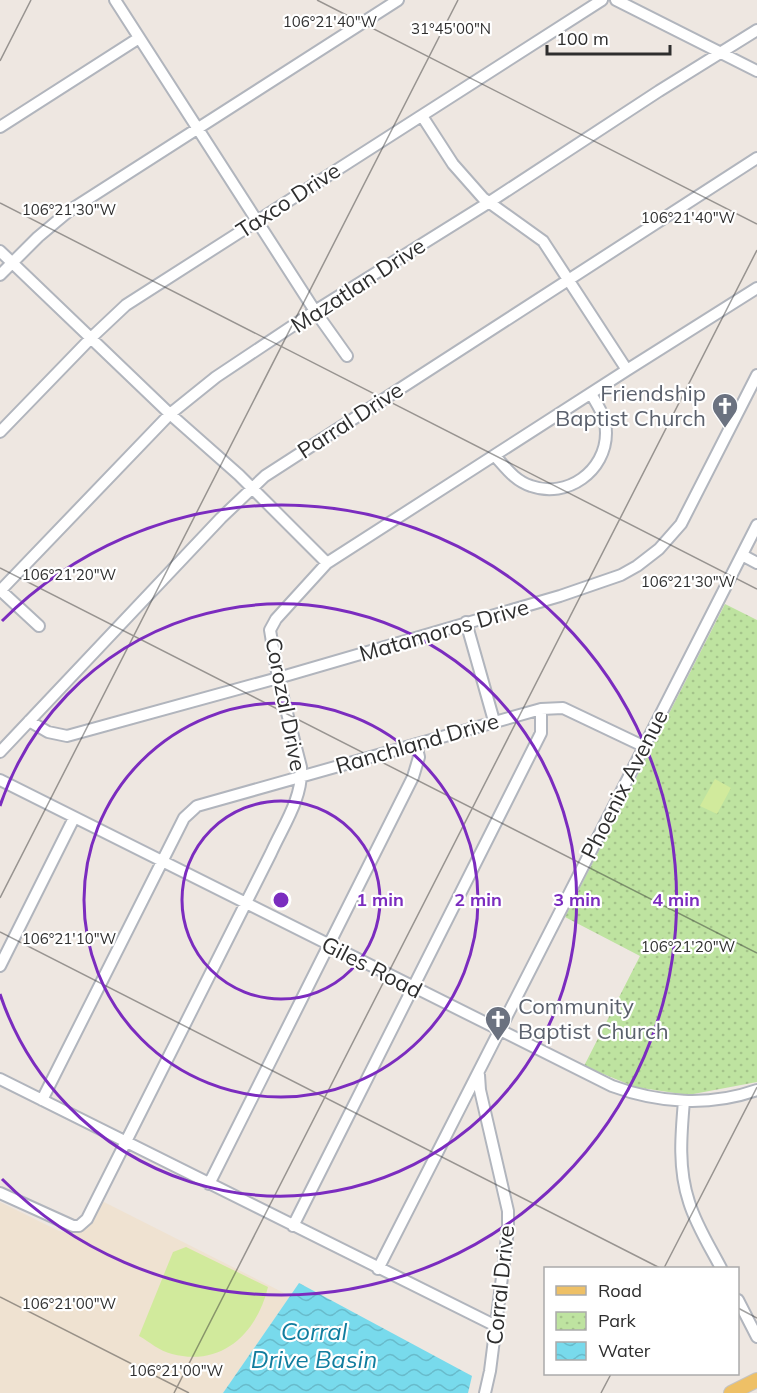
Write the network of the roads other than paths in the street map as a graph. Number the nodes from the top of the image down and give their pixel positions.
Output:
1 (115, 0) edge
2 (398, 0) edge
3 (602, 0) edge
4 (616, 0) edge
5 (757, 30) edge
6 (139, 38) junction
7 (720, 52) junction
8 (757, 71) edge
9 (422, 116) junction
10 (0, 127) edge
11 (199, 129) junction
12 (757, 158) edge
13 (488, 203) junction
14 (258, 220) junction
15 (0, 251) edge
16 (12, 262) junction
17 (0, 275) edge
18 (568, 279) junction
19 (757, 288) edge
20 (315, 311) junction
21 (92, 337) junction
22 (347, 356) dead end
23 (627, 370) junction
24 (757, 375) edge
25 (591, 394) junction
26 (170, 414) junction
27 (0, 432) edge
28 (495, 456) junction
29 (252, 487) junction
30 (757, 525) edge
31 (742, 555) junction
32 (757, 562) edge
33 (327, 563) junction
34 (0, 590) edge
35 (466, 622) junction
36 (39, 626) dead end
37 (278, 678) junction
38 (541, 709) junction
39 (29, 721) junction
40 (494, 721) junction
41 (416, 744) junction
42 (643, 746) junction
43 (0, 752) edge
44 (302, 777) junction
45 (0, 780) edge
46 (74, 818) junction
47 (162, 861) junction
48 (246, 902) junction
49 (330, 946) junction
50 (0, 966) edge
51 (413, 987) junction
52 (499, 1031) junction
53 (479, 1072) junction
54 (0, 1079) edge
55 (757, 1090) edge
56 (42, 1100) junction
57 (684, 1101) junction
58 (126, 1143) junction
59 (209, 1184) junction
60 (0, 1193) edge
61 (293, 1226) junction
62 (720, 1267) edge
63 (378, 1269) junction
64 (739, 1302) edge
65 (496, 1326) junction
66 (757, 1337) edge
67 (757, 1380) edge
68 (485, 1393) edge
69 (731, 1393) edge

1 - 6 street
2 - 11 street
3 - 9 street, Taxco Drive
4 - 7 street
5 - 7 street, Mazatlan Drive
6 - 10 street
6 - 11 street
7 - 8 street
7 - 13 street, Mazatlan Drive
9 - 13 street
9 - 14 street, Taxco Drive
11 - 14 street
11 - 16 street
12 - 18 street, Parral Drive
13 - 18 street
13 - 20 street, Mazatlan Drive
14 - 20 street
14 - 21 street, Taxco Drive
15 - 16 street
16 - 17 street
16 - 21 street
18 - 23 street
18 - 29 street, Parral Drive
19 - 23 street, Corozal Drive
20 - 22 street
20 - 26 street, Mazatlan Drive
21 - 26 street
21 - 27 street, Taxco Drive
23 - 25 street, Corozal Drive
24 - 35 street, Matamoros Drive
25 - 28 street, Corozal Drive
25 - 28 street
26 - 29 street
26 - 34 street, Mazatlan Drive
28 - 33 street, Corozal Drive
29 - 33 street
29 - 39 street, Parral Drive
30 - 31 street, Phoenix Avenue
31 - 32 street
31 - 42 street, Phoenix Avenue
33 - 37 street, Corozal Drive
34 - 36 street
35 - 37 street, Matamoros Drive
35 - 40 street
37 - 39 street, Matamoros Drive
37 - 44 street, Corozal Drive
38 - 40 street, Ranchland Drive
38 - 42 street, Ranchland Drive
38 - 51 street
39 - 43 street, Parral Drive
40 - 41 street, Ranchland Drive
41 - 44 street, Ranchland Drive
41 - 49 street
42 - 52 street, Phoenix Avenue
44 - 47 street, Ranchland Drive
44 - 48 street, Corozal Drive
45 - 46 street, Giles Road
46 - 47 street, Giles Road
46 - 50 street
47 - 48 street, Giles Road
47 - 56 street, Ranchland Drive
48 - 49 street, Giles Road
48 - 58 street, Corozal Drive
49 - 51 street, Giles Road
49 - 59 street
51 - 52 street, Giles Road
51 - 61 street
52 - 53 street, Phoenix Avenue
52 - 57 street, Giles Road
53 - 63 street, Phoenix Avenue
53 - 65 street, Corral Drive
54 - 56 street
55 - 57 street, Giles Road
56 - 58 street
57 - 62 street
58 - 59 street
58 - 60 street, Corozal Drive
59 - 61 street
61 - 63 street
63 - 65 street
64 - 66 street
65 - 68 street, Corral Drive
67 - 69 main road

